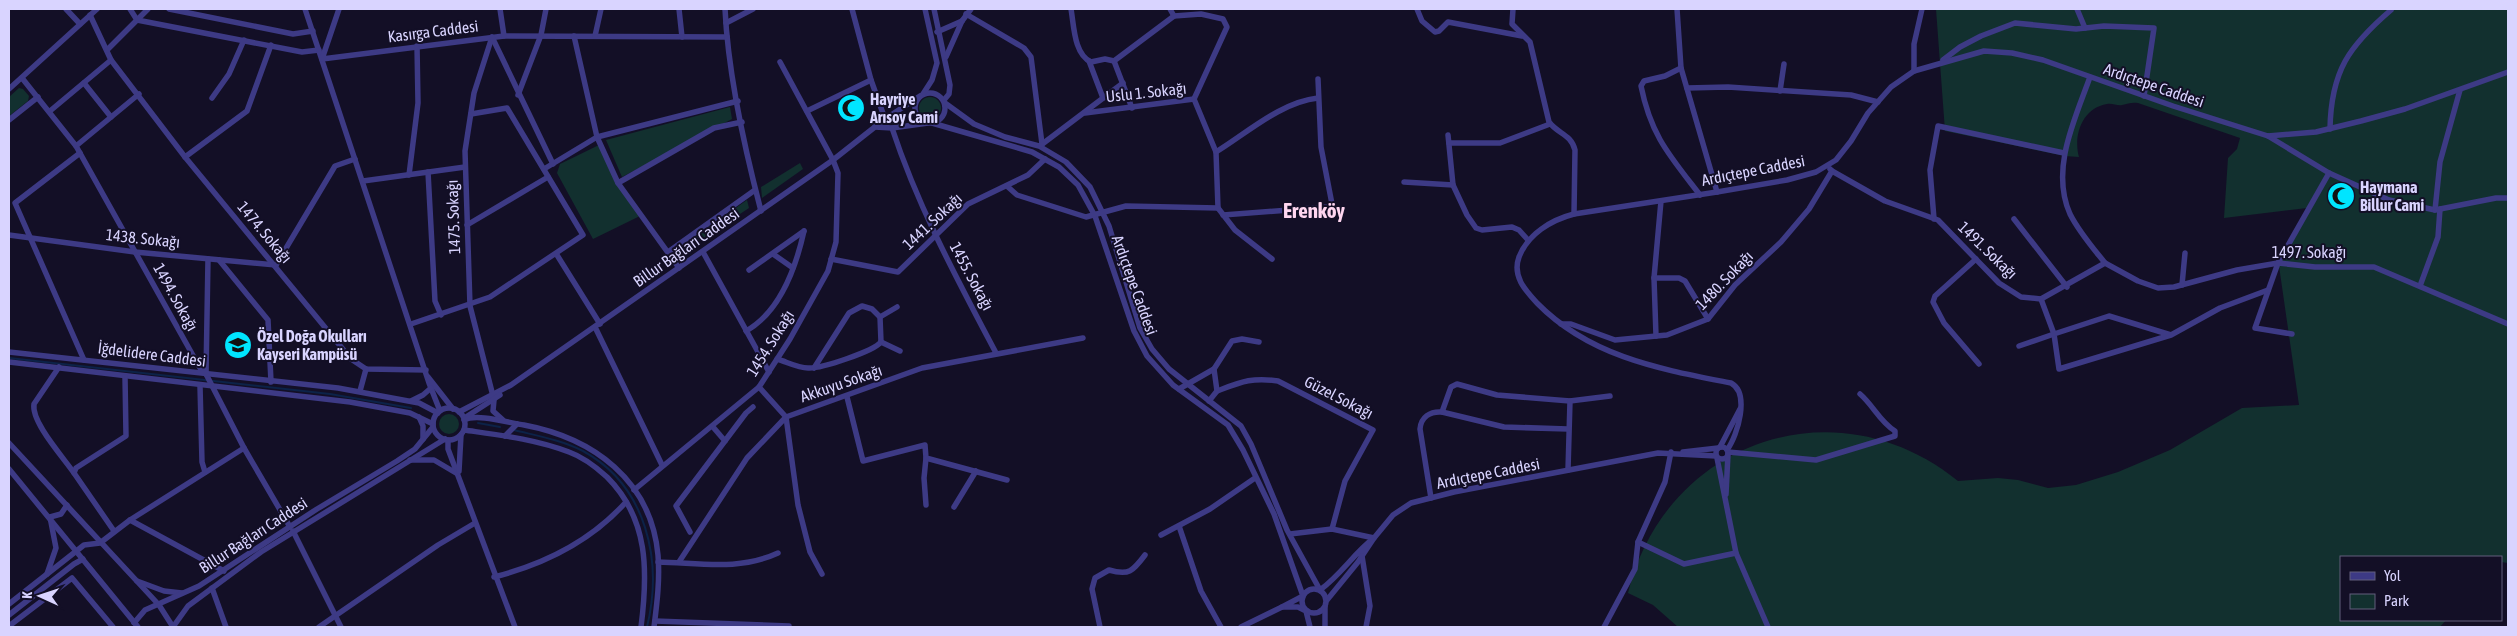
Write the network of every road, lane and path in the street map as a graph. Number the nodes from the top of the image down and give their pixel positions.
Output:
1 (66, 9) edge
2 (96, 9) edge
3 (130, 9) edge
4 (148, 9) edge
5 (169, 9) edge
6 (305, 9) edge
7 (339, 9) edge
8 (500, 9) edge
9 (546, 9) edge
10 (601, 9) edge
11 (680, 9) edge
12 (725, 9) edge
13 (754, 9) edge
14 (852, 9) edge
15 (925, 9) edge
16 (934, 9) edge
17 (1071, 9) edge
18 (1170, 9) edge
19 (1417, 9) edge
20 (1513, 9) edge
21 (1677, 9) edge
22 (1922, 9) edge
23 (2077, 9) edge
24 (2391, 10) edge
25 (969, 11) edge
26 (90, 15) junction
27 (1174, 16) junction
28 (138, 20) junction
29 (962, 21) junction
30 (726, 23) junction
31 (80, 24) junction
32 (2085, 28) junction
33 (312, 31) junction
34 (940, 31) junction
35 (932, 34) junction
36 (541, 35) junction
37 (504, 36) junction
38 (574, 36) junction
39 (595, 36) junction
40 (1524, 36) junction
41 (492, 37) junction
42 (682, 37) junction
43 (727, 37) junction
44 (244, 40) junction
45 (271, 46) junction
46 (417, 46) junction
47 (107, 50) junction
48 (319, 50) junction
49 (946, 57) junction
50 (322, 59) junction
51 (111, 60) junction
52 (1089, 61) junction
53 (1114, 61) junction
54 (780, 62) dead end
55 (1939, 62) junction
56 (1784, 64) dead end
57 (1681, 68) junction
58 (1914, 71) junction
59 (2508, 72) edge
60 (2090, 77) junction
61 (22, 78) junction
62 (1318, 79) dead end
63 (871, 80) junction
64 (84, 83) junction
65 (1122, 83) junction
66 (1687, 88) junction
67 (9, 89) edge
68 (2460, 90) junction
69 (1780, 91) junction
70 (139, 94) junction
71 (518, 95) junction
72 (922, 95) junction
73 (2144, 96) junction
74 (38, 97) junction
75 (212, 98) dead end
76 (1103, 98) junction
77 (1318, 98) junction
78 (1194, 99) junction
79 (738, 101) junction
80 (945, 101) junction
81 (1878, 102) junction
82 (1132, 108) junction
83 (50, 111) junction
84 (807, 111) junction
85 (1083, 113) junction
86 (471, 114) junction
87 (111, 116) junction
88 (885, 119) junction
89 (9, 120) edge
90 (742, 122) junction
91 (930, 123) junction
92 (1550, 124) junction
93 (875, 127) junction
94 (892, 128) junction
95 (2330, 129) junction
96 (1448, 135) dead end
97 (2268, 136) junction
98 (597, 137) junction
99 (1449, 143) junction
100 (1041, 145) junction
101 (76, 146) junction
102 (1032, 152) junction
103 (1216, 152) junction
104 (80, 153) junction
105 (2064, 153) junction
106 (185, 157) junction
107 (355, 159) junction
108 (1045, 159) junction
109 (834, 160) junction
110 (553, 164) junction
111 (1827, 165) junction
112 (465, 167) junction
113 (544, 169) junction
114 (1832, 171) junction
115 (428, 172) junction
116 (2329, 173) junction
117 (409, 175) junction
118 (548, 177) junction
119 (363, 181) junction
120 (1404, 182) dead end
121 (618, 183) junction
122 (1453, 185) junction
123 (1008, 187) junction
124 (755, 190) junction
125 (1717, 192) junction
126 (1700, 195) junction
127 (2508, 198) edge
128 (1661, 201) junction
129 (1218, 208) junction
130 (2438, 209) junction
131 (761, 211) junction
132 (1104, 212) junction
133 (1574, 214) junction
134 (1222, 215) junction
135 (1095, 216) junction
136 (1934, 219) junction
137 (2014, 219) dead end
138 (467, 225) junction
139 (9, 235) edge
140 (935, 236) junction
141 (31, 239) junction
142 (1528, 240) junction
143 (135, 252) junction
144 (668, 252) junction
145 (702, 252) junction
146 (2185, 253) dead end
147 (773, 254) junction
148 (557, 255) junction
149 (208, 259) junction
150 (831, 259) junction
151 (1272, 259) dead end
152 (1976, 259) junction
153 (219, 260) junction
154 (2106, 263) junction
155 (2278, 263) junction
156 (276, 265) junction
157 (679, 268) junction
158 (793, 268) junction
159 (749, 270) dead end
160 (1654, 278) junction
161 (2182, 285) junction
162 (2420, 286) junction
163 (2066, 287) junction
164 (2268, 290) junction
165 (2042, 299) junction
166 (470, 306) junction
167 (897, 308) dead end
168 (441, 315) junction
169 (880, 317) junction
170 (1708, 319) junction
171 (411, 324) junction
172 (1560, 324) junction
173 (2508, 324) edge
174 (598, 325) junction
175 (746, 331) junction
176 (2054, 334) junction
177 (2292, 334) dead end
178 (2171, 335) junction
179 (1656, 336) junction
180 (1083, 338) dead end
181 (881, 342) junction
182 (1259, 342) dead end
183 (2019, 346) dead end
184 (900, 351) dead end
185 (9, 352) edge
186 (996, 353) junction
187 (777, 359) junction
188 (84, 360) junction
189 (9, 362) edge
190 (1979, 364) dead end
191 (59, 367) junction
192 (814, 368) junction
193 (366, 369) junction
194 (1214, 369) junction
195 (426, 370) junction
196 (769, 372) junction
197 (125, 377) junction
198 (428, 377) junction
199 (208, 380) junction
200 (270, 382) junction
201 (1188, 383) junction
202 (200, 386) junction
203 (760, 387) junction
204 (431, 388) junction
205 (1179, 389) junction
206 (360, 391) junction
207 (1217, 391) junction
208 (1860, 394) dead end
209 (1610, 396) dead end
210 (847, 397) junction
211 (493, 398) junction
212 (1210, 400) junction
213 (411, 401) junction
214 (1570, 401) junction
215 (1205, 406) junction
216 (753, 407) dead end
217 (1740, 409) junction
218 (456, 410) junction
219 (439, 412) junction
220 (1442, 412) junction
221 (418, 415) junction
222 (786, 417) junction
223 (464, 419) junction
224 (507, 422) junction
225 (517, 424) junction
226 (433, 425) junction
227 (714, 427) junction
228 (1568, 429) junction
229 (463, 432) junction
230 (505, 436) junction
231 (423, 440) junction
232 (446, 440) junction
233 (725, 441) junction
234 (9, 443) edge
235 (1719, 447) junction
236 (244, 448) junction
237 (1671, 452) junction
238 (1680, 452) junction
239 (1728, 452) junction
240 (1717, 457) junction
241 (926, 458) junction
242 (408, 460) junction
243 (662, 466) junction
244 (9, 469) edge
245 (389, 469) junction
246 (1568, 470) junction
247 (976, 471) junction
248 (205, 472) junction
249 (74, 473) junction
250 (459, 475) junction
251 (1255, 478) junction
252 (1006, 480) dead end
253 (634, 490) junction
254 (1726, 496) junction
255 (1431, 498) junction
256 (626, 502) junction
257 (67, 505) junction
258 (926, 505) dead end
259 (954, 507) dead end
260 (50, 517) junction
261 (130, 520) junction
262 (476, 522) junction
263 (1178, 526) junction
264 (291, 529) junction
265 (1332, 529) junction
266 (114, 531) junction
267 (690, 532) dead end
268 (1290, 534) junction
269 (1161, 535) dead end
270 (1374, 538) junction
271 (1638, 542) junction
272 (100, 543) junction
273 (77, 552) junction
274 (778, 553) dead end
275 (1736, 553) junction
276 (1145, 555) dead end
277 (1362, 556) junction
278 (83, 559) junction
279 (658, 562) junction
280 (678, 562) junction
281 (224, 571) junction
282 (47, 574) junction
283 (822, 574) dead end
284 (494, 577) junction
285 (136, 581) junction
286 (212, 588) junction
287 (1320, 590) junction
288 (185, 593) junction
289 (1303, 596) junction
290 (1326, 603) junction
291 (9, 604) edge
292 (158, 605) junction
293 (1282, 607) junction
294 (1306, 611) junction
295 (9, 615) edge
296 (336, 617) junction
297 (654, 624) edge
298 (136, 625) edge
299 (724, 625) edge
300 (9, 626) edge
301 (789, 626) dead end
302 (113, 627) edge
303 (173, 627) edge
304 (226, 627) edge
305 (319, 627) edge
306 (341, 627) edge
307 (515, 627) edge
308 (640, 627) edge
309 (1100, 627) edge
310 (1221, 627) edge
311 (1241, 627) edge
312 (1310, 627) edge
313 (1326, 627) edge
314 (1366, 627) edge
315 (1604, 627) edge
316 (1767, 627) edge

1 - 31 street
2 - 26 street
3 - 28 street
4 - 28 street
5 - 33 street
6 - 33 street
7 - 50 street
8 - 37 street
9 - 36 street
10 - 39 street
11 - 42 street
12 - 30 street
13 - 30 street
14 - 63 street
15 - 35 street
16 - 34 street
17 - 52 street
18 - 27 street
19 - 40 street
20 - 40 street
21 - 57 street
22 - 58 street
23 - 32 street
24 - 95 street
25 - 29 street
25 - 100 street
26 - 31 street
26 - 47 street, 1474. Sokağı
27 - 53 street
27 - 78 street
28 - 44 street
28 - 47 street
29 - 34 street
29 - 49 street
30 - 43 street
31 - 61 street
32 - 55 street
32 - 73 street
33 - 48 street
34 - 35 street
34 - 49 street
35 - 72 street
36 - 37 street, Kasırga Caddesi
36 - 38 street, Kasırga Caddesi
36 - 71 street
37 - 41 street, Kasırga Caddesi
38 - 39 street, Kasırga Caddesi
38 - 98 street
39 - 42 street, Kasırga Caddesi
40 - 92 street
41 - 46 street, Kasırga Caddesi
41 - 71 street
41 - 86 street, 1475. Sokağı
42 - 43 street, Kasırga Caddesi
43 - 79 street
44 - 45 street
44 - 75 street
45 - 48 street
45 - 106 street
46 - 50 street, Kasırga Caddesi
46 - 117 street
47 - 51 street, 1474. Sokağı
48 - 50 street
49 - 80 street
50 - 107 street
51 - 64 street
51 - 70 street, 1474. Sokağı
52 - 53 street
52 - 76 street
53 - 65 street
54 - 84 street, 1454. Sokağı
55 - 58 street, Ardıçtepe Caddesi
55 - 60 street, Ardıçtepe Caddesi
56 - 69 street
57 - 66 street
57 - 126 street
58 - 81 street, Ardıçtepe Caddesi
59 - 68 street, Ardıçtepe Caddesi
60 - 73 street, Ardıçtepe Caddesi
60 - 105 street
61 - 67 street
61 - 74 street, 1494. Sokağı
62 - 77 street
63 - 84 street
63 - 88 street
64 - 83 street
64 - 87 street
65 - 76 street
65 - 82 street
66 - 69 street
66 - 125 street
68 - 95 street, Ardıçtepe Caddesi
68 - 130 street
69 - 81 street
70 - 87 street
70 - 106 street, 1474. Sokağı
71 - 110 street
72 - 80 street
72 - 88 street, Billur Bağları Caddesi
72 - 91 street
73 - 97 street, Ardıçtepe Caddesi
74 - 83 street, 1494. Sokağı
74 - 89 street
76 - 85 street
77 - 103 street
77 - 134 street
78 - 82 street, Uslu 1. Sokağı
78 - 103 street, Uslu 1. Sokağı
79 - 90 street
79 - 98 street
80 - 91 street
80 - 100 street
81 - 111 street, Ardıçtepe Caddesi
82 - 85 street, Uslu 1. Sokağı
83 - 101 street, 1494. Sokağı
84 - 109 street, 1454. Sokağı
85 - 100 street
86 - 112 street, 1475. Sokağı
86 - 113 street
87 - 101 street
88 - 93 street, Billur Bağları Caddesi
90 - 121 street
90 - 124 street
91 - 94 street
91 - 102 street, Ardıçtepe Caddesi
92 - 99 street
92 - 133 street
93 - 94 street
93 - 109 street, Billur Bağları Caddesi
94 - 140 street, 1455. Sokağı
95 - 97 street, Ardıçtepe Caddesi
96 - 99 street
97 - 116 street
98 - 110 street
98 - 121 street
99 - 122 street
100 - 102 street
100 - 132 street
101 - 104 street, 1494. Sokağı
102 - 108 street, Ardıçtepe Caddesi
103 - 129 street, Uslu 1. Sokağı
104 - 141 street
104 - 143 street, 1494. Sokağı
105 - 136 street
105 - 154 street
106 - 156 street, 1474. Sokağı
107 - 119 street
107 - 156 street
108 - 123 street, 1441. Sokağı
108 - 135 street, Ardıçtepe Caddesi
109 - 131 street, Billur Bağları Caddesi
109 - 150 street, 1454. Sokağı
110 - 113 street
111 - 114 street
111 - 125 street, Ardıçtepe Caddesi
112 - 115 street
112 - 138 street, 1475. Sokağı
113 - 118 street
114 - 136 street, 1491. Sokağı
114 - 170 street, 1480. Sokağı
115 - 117 street
115 - 168 street
116 - 130 street
116 - 155 street
117 - 119 street
118 - 138 street
118 - 148 street
119 - 171 street
120 - 122 street
121 - 144 street
122 - 142 street
123 - 135 street
123 - 140 street, 1441. Sokağı
124 - 131 street
124 - 144 street
125 - 126 street, Ardıçtepe Caddesi
126 - 128 street, Ardıçtepe Caddesi
127 - 130 street
128 - 133 street, Ardıçtepe Caddesi
128 - 160 street
129 - 132 street
129 - 134 street
130 - 162 street
131 - 145 street, Billur Bağları Caddesi
132 - 135 street
132 - 201 street
133 - 142 street, Ardıçtepe Caddesi
134 - 151 street
135 - 205 street, Ardıçtepe Caddesi
136 - 152 street, 1491. Sokağı
137 - 163 street
138 - 166 street, 1475. Sokağı
139 - 141 street, 1438. Sokağı
140 - 150 street, 1441. Sokağı
140 - 186 street, 1455. Sokağı
141 - 143 street, 1438. Sokağı
141 - 188 street
142 - 172 street
143 - 149 street, 1438. Sokağı
143 - 199 street, 1494. Sokağı
144 - 157 street
145 - 157 street, Billur Bağları Caddesi
145 - 175 street
146 - 161 street
147 - 158 street
147 - 158 street
147 - 159 street
148 - 166 street
148 - 174 street
149 - 153 street, 1438. Sokağı
149 - 199 street
150 - 187 street, 1454. Sokağı
152 - 165 street, 1491. Sokağı
152 - 190 street
153 - 156 street, 1438. Sokağı
153 - 200 street
154 - 161 street, 1497. Sokağı
154 - 163 street
155 - 161 street, 1497. Sokağı
155 - 162 street, 1497. Sokağı
155 - 164 street
156 - 193 street, 1474. Sokağı
157 - 174 street, Billur Bağları Caddesi
158 - 175 street
160 - 170 street
160 - 179 street
162 - 173 street, 1497. Sokağı
163 - 165 street
164 - 177 street
164 - 178 street
165 - 176 street
166 - 168 street
166 - 211 street, 1475. Sokağı
167 - 169 street
168 - 171 street
169 - 181 street
169 - 192 street
170 - 179 street, 1480. Sokağı
171 - 195 street
172 - 179 street, 1480. Sokağı
172 - 217 street
174 - 211 street, Billur Bağları Caddesi
174 - 243 street
175 - 196 street
176 - 178 street
176 - 178 street
176 - 183 street
180 - 186 street, Akkuyu Sokağı
181 - 184 street
181 - 192 street
182 - 194 street
185 - 188 street, İğdelidere Caddesi
186 - 210 street, Akkuyu Sokağı
187 - 192 street
187 - 196 street, 1454. Sokağı
188 - 199 street, İğdelidere Caddesi
189 - 191 street, İğdelidere Caddesi
191 - 197 street, İğdelidere Caddesi
191 - 249 street
193 - 195 street
193 - 206 street
194 - 201 street
194 - 207 street
195 - 198 street
196 - 203 street, 1454. Sokağı
197 - 202 street, İğdelidere Caddesi
197 - 249 street
198 - 204 street
198 - 218 street
199 - 200 street, İğdelidere Caddesi
199 - 202 street, İğdelidere Caddesi
199 - 221 street, İğdelidere Caddesi
199 - 236 street, 1494. Sokağı
200 - 206 street, İğdelidere Caddesi
201 - 205 street
201 - 212 street
202 - 248 street
203 - 222 street
203 - 227 street, 1454. Sokağı
204 - 213 street
204 - 219 street
205 - 215 street, Ardıçtepe Caddesi
206 - 213 street, İğdelidere Caddesi
207 - 212 street
207 - 265 street, Güzel Sokağı
208 - 239 street
209 - 214 street
210 - 222 street, Akkuyu Sokağı
210 - 241 street
211 - 218 street
211 - 223 street
211 - 224 street, 1475. Sokağı
212 - 215 street
212 - 268 street
213 - 219 street, İğdelidere Caddesi
214 - 220 street
214 - 228 street
215 - 251 street, Ardıçtepe Caddesi
216 - 233 street
217 - 235 street
217 - 239 street
218 - 219 street
218 - 223 street
219 - 226 street
220 - 228 street
220 - 255 street
221 - 226 street, İğdelidere Caddesi
221 - 231 street
222 - 280 street, Akkuyu Sokağı
222 - 283 street
223 - 224 street
223 - 229 street
224 - 225 street
225 - 230 street
225 - 253 street
226 - 231 street
226 - 232 street
227 - 233 street
227 - 243 street, 1454. Sokağı
228 - 246 street
229 - 230 street
229 - 232 street
229 - 250 street
230 - 256 street
231 - 245 street
232 - 242 street
232 - 250 street
233 - 267 street
234 - 257 street
235 - 238 street, Ardıçtepe Caddesi
235 - 239 street
235 - 240 street
236 - 248 street
236 - 264 street, 1494. Sokağı
237 - 238 street, Ardıçtepe Caddesi
237 - 246 street, Ardıçtepe Caddesi
237 - 271 street
238 - 240 street, Ardıçtepe Caddesi
239 - 240 street
239 - 254 street
240 - 254 street
241 - 247 street
241 - 258 street
242 - 245 street
242 - 250 street
243 - 253 street, 1454. Sokağı
244 - 260 street
245 - 264 street, Billur Bağları Caddesi
246 - 255 street, Ardıçtepe Caddesi
247 - 252 street
247 - 259 street
248 - 261 street
249 - 266 street
250 - 262 street
251 - 263 street
251 - 289 street, Ardıçtepe Caddesi
253 - 279 street
254 - 275 street
255 - 270 street, Ardıçtepe Caddesi
256 - 284 street
256 - 308 street
257 - 260 street
257 - 272 street
260 - 273 street
260 - 282 street
261 - 266 street
261 - 281 street
262 - 284 street
262 - 296 street
263 - 269 street
263 - 310 street
264 - 281 street, Billur Bağları Caddesi
264 - 286 street, Billur Bağları Caddesi
264 - 296 street, 1494. Sokağı
265 - 268 street
265 - 270 street
266 - 272 street
268 - 287 street
270 - 277 street
270 - 287 street
271 - 275 street
271 - 315 street
272 - 273 street
272 - 285 street
273 - 278 street
273 - 282 street
274 - 280 street
275 - 316 street
276 - 309 street
277 - 290 street
277 - 314 street
278 - 295 street
278 - 298 street
279 - 280 street
279 - 297 street
281 - 288 street, Billur Bağları Caddesi
282 - 291 street
284 - 307 street
285 - 288 street
285 - 292 street
286 - 303 street, Billur Bağları Caddesi
286 - 304 street
287 - 289 street
287 - 290 street
288 - 292 street, Billur Bağları Caddesi
289 - 293 street
289 - 294 street
290 - 294 street
290 - 313 street
292 - 298 street, Billur Bağları Caddesi
292 - 303 street
293 - 294 street
293 - 311 street
294 - 312 street
296 - 305 street
296 - 306 street, 1494. Sokağı
297 - 299 street
299 - 301 street
300 - 302 street

